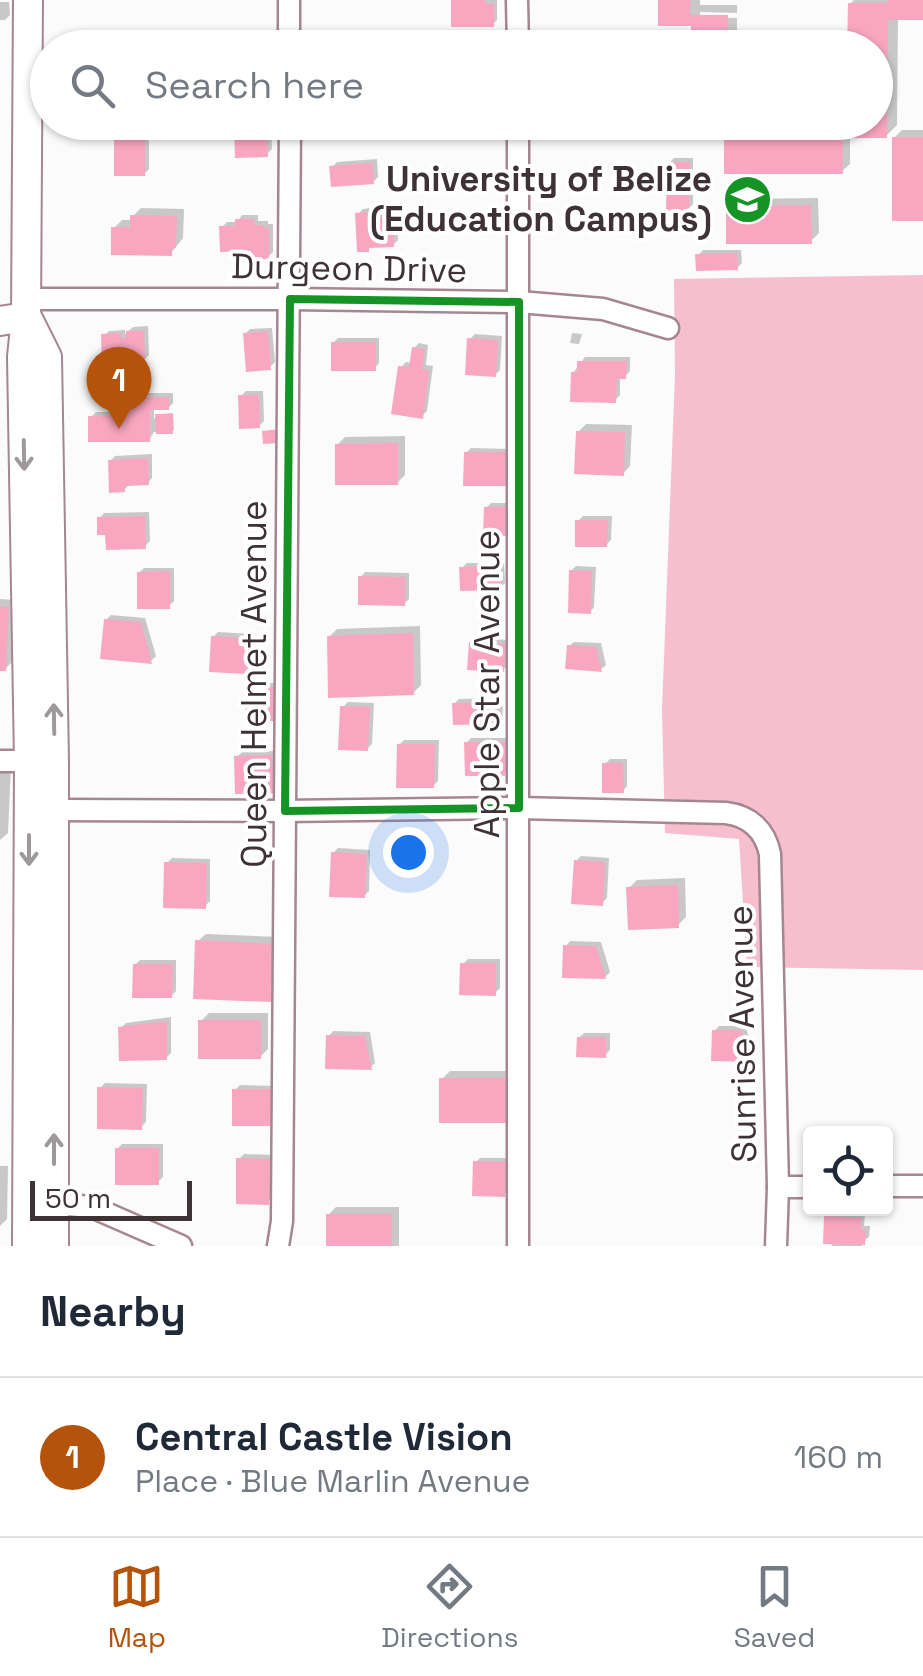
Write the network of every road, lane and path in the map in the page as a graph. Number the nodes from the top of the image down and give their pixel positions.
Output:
1 (28, 0) edge
2 (289, 0) edge
3 (518, 0) edge
4 (289, 30) edge
5 (518, 30) edge
6 (290, 140) edge
7 (518, 140) edge
8 (290, 299) junction
9 (519, 302) junction
10 (13, 311) edge
11 (668, 328) dead end
12 (0, 761) edge
13 (42, 761) junction
14 (519, 808) junction
15 (54, 810) junction
16 (286, 811) junction
17 (893, 1186) edge
18 (923, 1186) edge
19 (778, 1187) junction
20 (803, 1187) edge
21 (54, 1204) junction
22 (27, 1246) edge
23 (54, 1246) edge
24 (181, 1246) edge
25 (278, 1246) edge
26 (518, 1246) edge
27 (776, 1246) edge

1 - 10 street
2 - 4 street
3 - 5 street
6 - 8 street, Queen Helmet Avenue
7 - 9 street, Apple Star Avenue
8 - 9 street, Durgeon Drive
8 - 10 street, Durgeon Drive
8 - 16 street, Queen Helmet Avenue
9 - 11 street, Durgeon Drive
9 - 14 street, Apple Star Avenue
10 - 13 street
12 - 13 street
13 - 15 street
13 -> 22 street
14 - 16 street
14 - 19 street, Sunrise Avenue
14 - 26 street, Apple Star Avenue
15 - 16 street
21 -> 15 street
16 - 25 street, Queen Helmet Avenue
17 - 18 street
19 - 20 street
19 - 27 street, Sunrise Avenue
21 - 23 street
21 - 24 street

